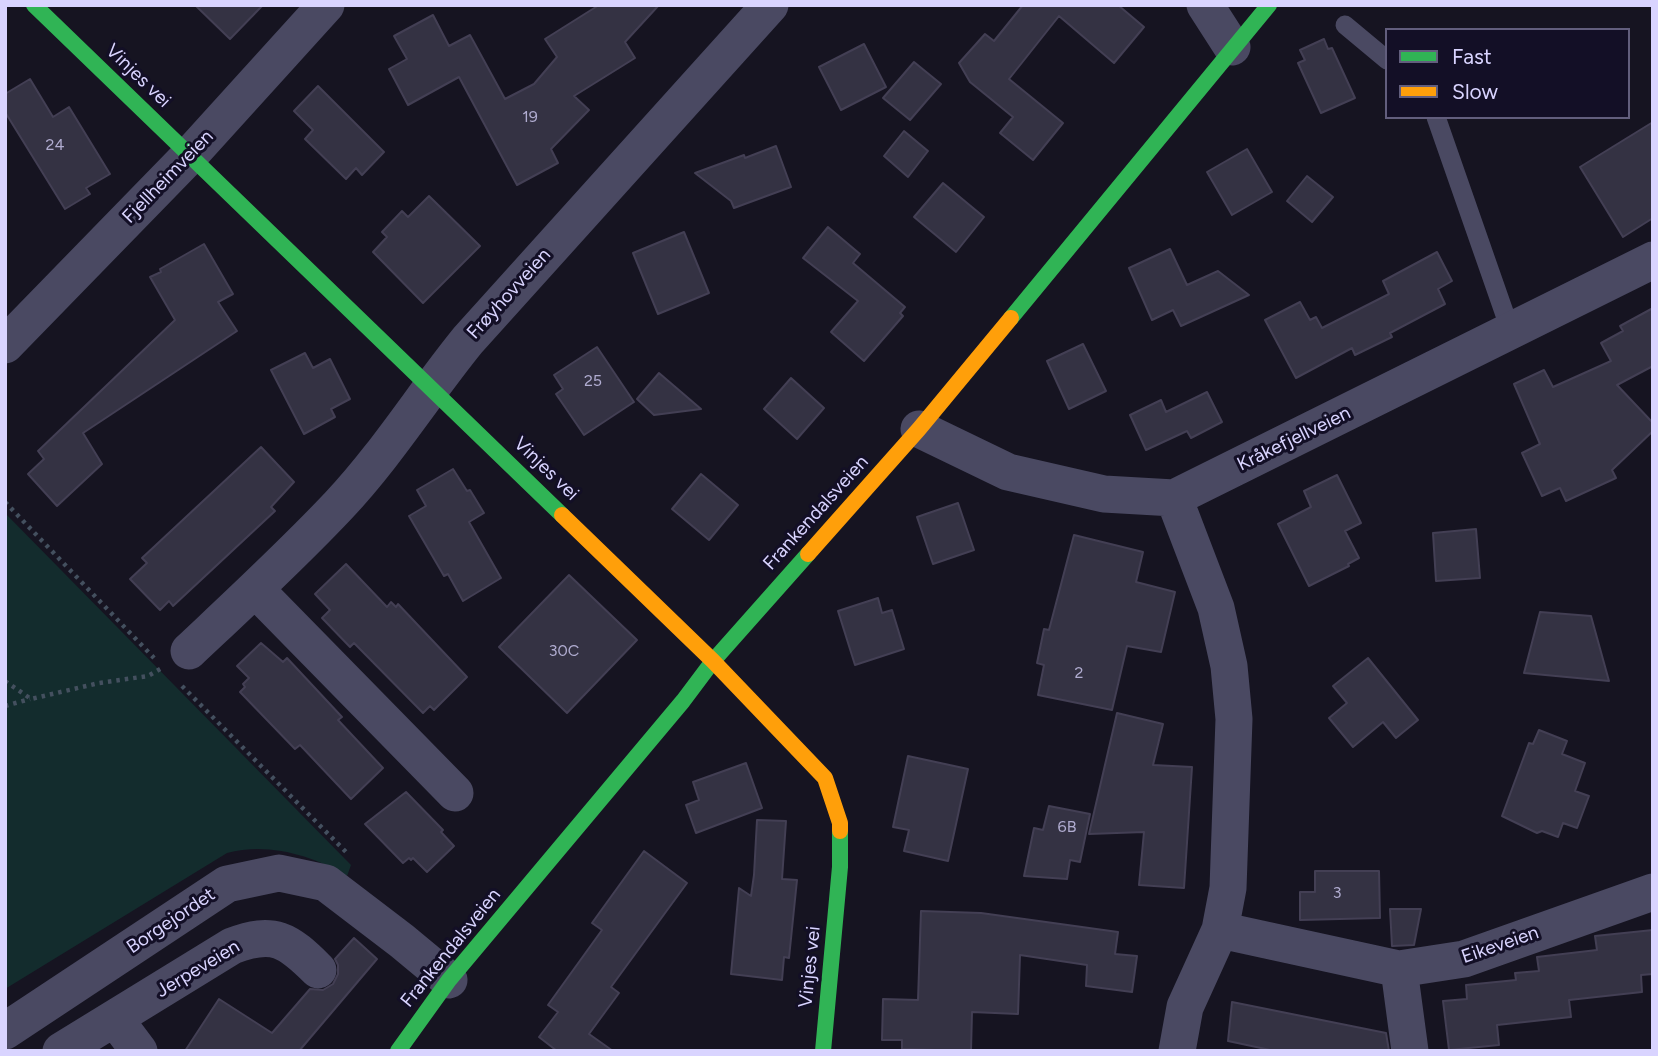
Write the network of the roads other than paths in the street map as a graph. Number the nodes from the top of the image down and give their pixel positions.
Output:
1 (34, 5) edge
2 (326, 5) edge
3 (770, 5) edge
4 (1205, 5) edge
5 (1269, 5) edge
6 (1345, 25) dead end
7 (1232, 47) junction
8 (1385, 58) edge
9 (1437, 119) edge
10 (190, 155) junction
11 (1653, 260) edge
12 (1511, 332) junction
13 (5, 345) edge
14 (430, 386) junction
15 (919, 429) junction
16 (1174, 498) junction
17 (255, 589) junction
18 (713, 661) junction
19 (174, 667) road end
20 (455, 793) dead end
21 (1653, 892) edge
22 (1220, 930) junction
23 (1398, 968) junction
24 (318, 970) dead end
25 (449, 980) junction
26 (115, 1019) junction
27 (5, 1031) edge
28 (61, 1051) edge
29 (139, 1051) edge
30 (398, 1051) edge
31 (822, 1051) edge
32 (1177, 1051) edge
33 (1410, 1051) edge

1 - 10 street, Vinjes vei
2 - 10 street, Fjellheimveien
3 - 14 street, Frøyhovveien
4 - 7 street
5 - 7 street, Frankendalsveien
6 - 8 lane
7 - 15 street, Frankendalsveien
9 - 12 lane
10 - 13 street, Fjellheimveien
10 - 14 street, Vinjes vei
11 - 12 street, Kråkefjellveien
12 - 16 street, Kråkefjellveien
14 - 17 street, Frøyhovveien
14 - 18 street, Vinjes vei
15 - 16 street, Kråkefjellveien
15 - 18 street, Frankendalsveien
16 - 22 street
17 - 19 street, Frøyhovveien
17 - 20 street
18 - 25 street, Frankendalsveien
18 - 31 street, Vinjes vei
21 - 23 street, Eikeveien
22 - 23 street, Eikeveien
22 - 32 street
23 - 33 street
24 - 26 street, Jerpeveien
25 - 27 street, Borgejordet
25 - 30 street, Frankendalsveien
26 - 28 street, Jerpeveien
26 - 29 street

